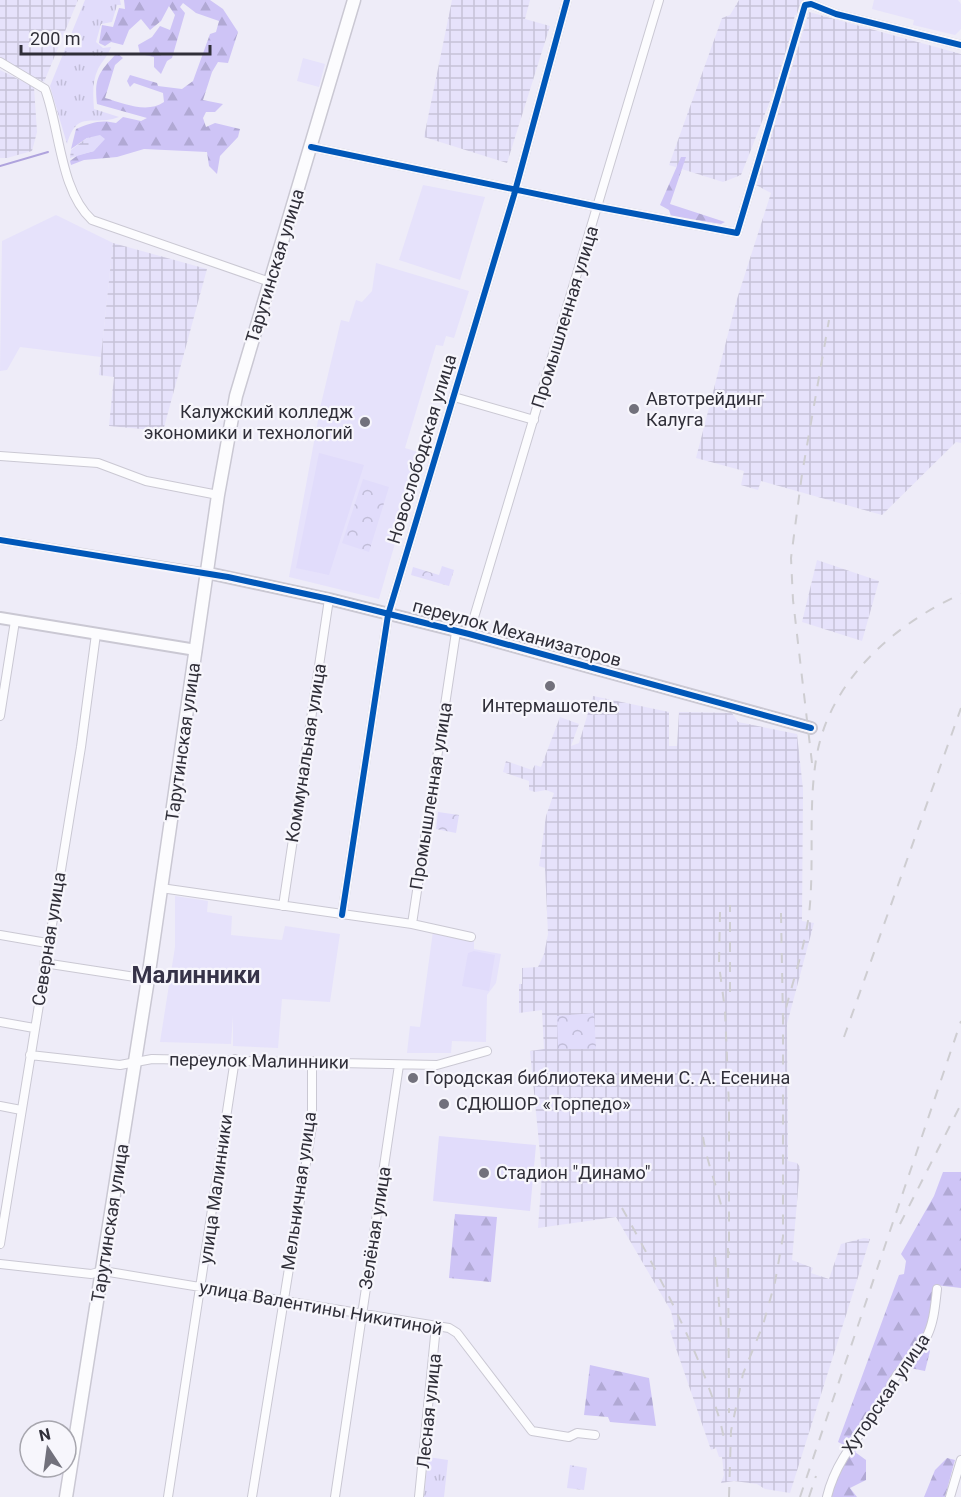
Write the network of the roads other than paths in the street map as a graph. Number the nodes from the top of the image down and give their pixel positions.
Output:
1 (354, 0) edge
2 (567, 0) edge
3 (659, 0) edge
4 (961, 45) edge
5 (0, 62) edge
6 (311, 147) junction
7 (516, 189) junction
8 (599, 207) junction
9 (270, 282) junction
10 (454, 397) junction
11 (534, 420) junction
12 (0, 456) edge
13 (218, 495) junction
14 (0, 540) edge
15 (208, 573) junction
16 (329, 599) junction
17 (388, 615) junction
18 (0, 618) edge
19 (15, 621) junction
20 (456, 632) junction
21 (96, 634) junction
22 (469, 634) junction
23 (196, 650) junction
24 (0, 716) edge
25 (811, 728) dead end
26 (161, 888) junction
27 (283, 906) junction
28 (342, 915) junction
29 (412, 924) junction
30 (0, 935) edge
31 (471, 937) dead end
32 (47, 943) junction
33 (44, 963) junction
34 (148, 979) junction
35 (0, 1022) edge
36 (34, 1028) junction
37 (487, 1052) dead end
38 (30, 1055) junction
39 (235, 1059) junction
40 (135, 1061) junction
41 (312, 1061) junction
42 (399, 1065) junction
43 (0, 1106) edge
44 (21, 1110) junction
45 (0, 1244) edge
46 (0, 1264) edge
47 (103, 1271) junction
48 (202, 1288) junction
49 (937, 1289) dead end
50 (282, 1301) junction
51 (362, 1314) junction
52 (436, 1326) junction
53 (595, 1435) dead end
54 (961, 1460) edge
55 (66, 1497) edge
56 (168, 1497) edge
57 (252, 1497) edge
58 (334, 1497) edge
59 (419, 1497) edge
60 (827, 1497) edge
61 (950, 1497) edge

1 - 6 main road, Тарутинская улица
2 - 7 street, Новослободская улица
3 - 8 street, Промышленная улица
4 - 8 street
5 - 9 street
6 - 7 street
6 - 9 main road, Тарутинская улица
7 - 8 street
7 - 10 street, Новослободская улица
8 - 11 street, Промышленная улица
9 - 13 main road, Тарутинская улица
10 - 11 street
10 - 17 street, Новослободская улица
11 - 22 street, Промышленная улица
12 - 13 street
13 - 15 main road, Тарутинская улица
14 - 15 street, переулок Механизаторов
15 - 16 street, переулок Механизаторов
15 - 23 main road, Тарутинская улица
16 - 17 street, переулок Механизаторов
16 - 27 street, Коммунальная улица
17 - 20 street, переулок Механизаторов
17 - 28 street, Новослободская улица
18 - 19 street
19 - 21 street
19 - 24 street
20 - 22 street, переулок Механизаторов
20 - 29 street, Промышленная улица
21 - 23 street
21 - 32 street, Северная улица
22 - 25 street, переулок Механизаторов
23 - 26 main road, Тарутинская улица
26 - 27 street
26 - 34 main road, Тарутинская улица
27 - 28 street
28 - 29 street
29 - 31 street
30 - 32 street
32 - 33 street, Северная улица
33 - 34 street
33 - 36 street, Северная улица
34 - 40 main road, Тарутинская улица
35 - 36 street
36 - 38 street, Северная улица
37 - 42 street, переулок Малинники
38 - 40 street, переулок Малинники
38 - 44 street, Северная улица
39 - 40 street, переулок Малинники
39 - 41 street, переулок Малинники
39 - 48 street, улица Малинники
40 - 47 main road, Тарутинская улица
41 - 42 street, переулок Малинники
41 - 50 street, Мельничная улица
42 - 51 street, Зелёная улица
43 - 44 street
44 - 45 street, Северная улица
46 - 47 street, улица Валентины Никитиной
47 - 48 street, улица Валентины Никитиной
47 - 55 main road, Тарутинская улица
48 - 50 street, улица Валентины Никитиной
48 - 56 street, улица Малинники
49 - 60 street, Хуторская улица
50 - 51 street, улица Валентины Никитиной
50 - 57 street, Мельничная улица
51 - 52 street, улица Валентины Никитиной
51 - 58 street, Зелёная улица
52 - 53 street, улица Валентины Никитиной
52 - 59 street, Лесная улица
54 - 61 street

